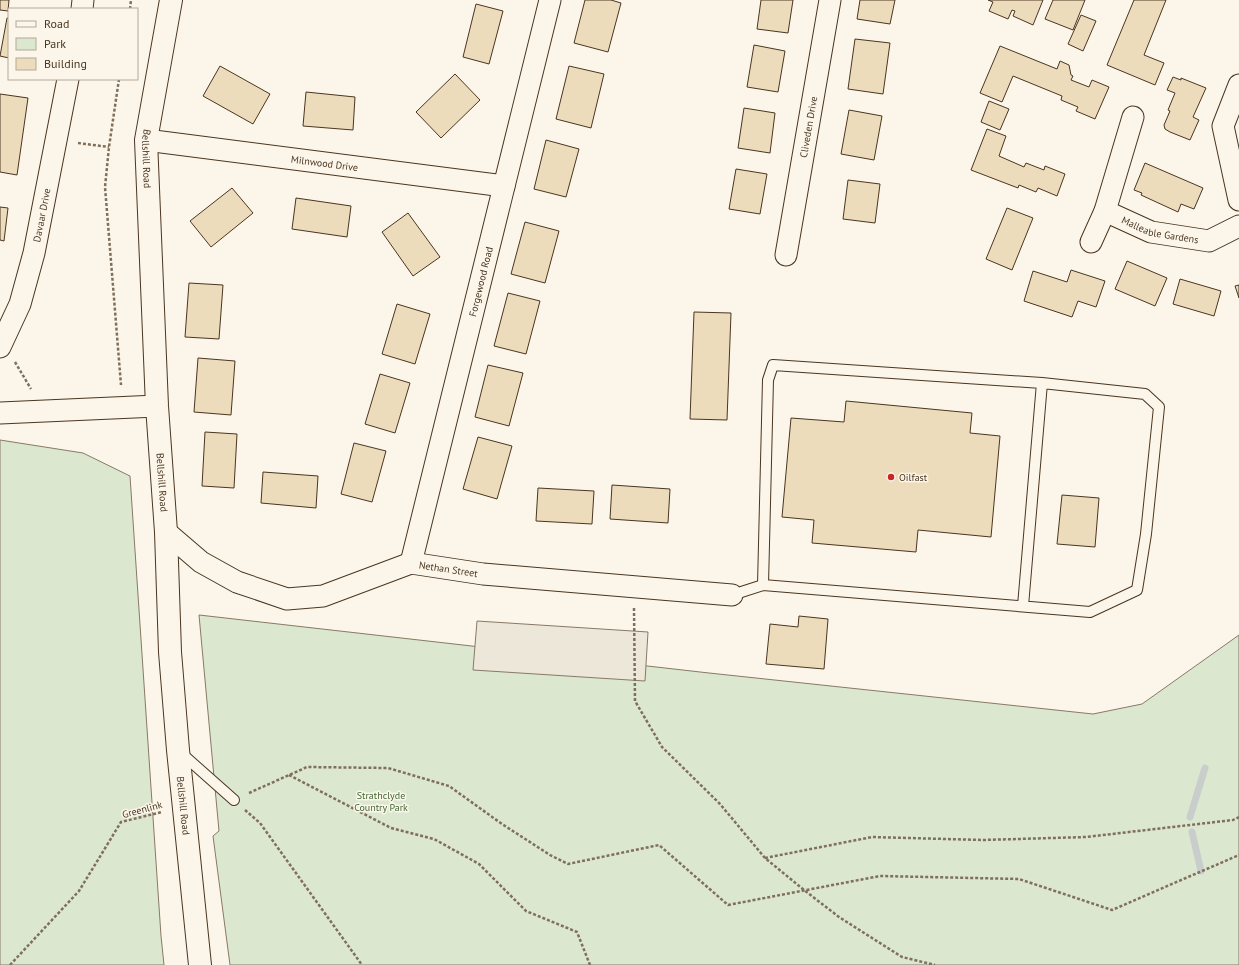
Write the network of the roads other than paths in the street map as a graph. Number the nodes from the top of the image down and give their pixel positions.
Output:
1 (171, 0) edge
2 (550, 0) edge
3 (830, 0) edge
4 (68, 80) edge
5 (1239, 84) edge
6 (1133, 117) dead end
7 (146, 140) junction
8 (504, 186) junction
9 (1239, 200) edge
10 (1105, 210) junction
11 (1239, 226) edge
12 (1091, 242) dead end
13 (786, 255) dead end
14 (1, 344) edge
15 (1042, 383) junction
16 (157, 406) junction
17 (0, 413) edge
18 (166, 532) junction
19 (411, 562) junction
20 (763, 585) junction
21 (732, 595) joint
22 (1023, 606) junction
23 (178, 750) junction
24 (234, 800) road end
25 (200, 965) edge

1 - 7 main road, Bellshill Road
2 - 8 street, Forgewood Road
3 - 13 street, Cliveden Drive
4 - 14 street, Davaar Drive
5 - 9 street
6 - 10 street
7 - 8 street, Milnwood Drive
7 - 16 main road, Bellshill Road
8 - 19 street, Forgewood Road
10 - 11 street, Malleable Gardens
10 - 12 street
15 - 20 lane
15 - 22 lane
15 - 22 lane
16 - 17 street
16 - 18 main road, Bellshill Road
18 - 19 street, Nethan Street
18 - 23 main road, Bellshill Road
19 - 21 street, Nethan Street
20 - 21 lane
20 - 22 lane
23 - 24 lane
23 - 25 main road, Bellshill Road

